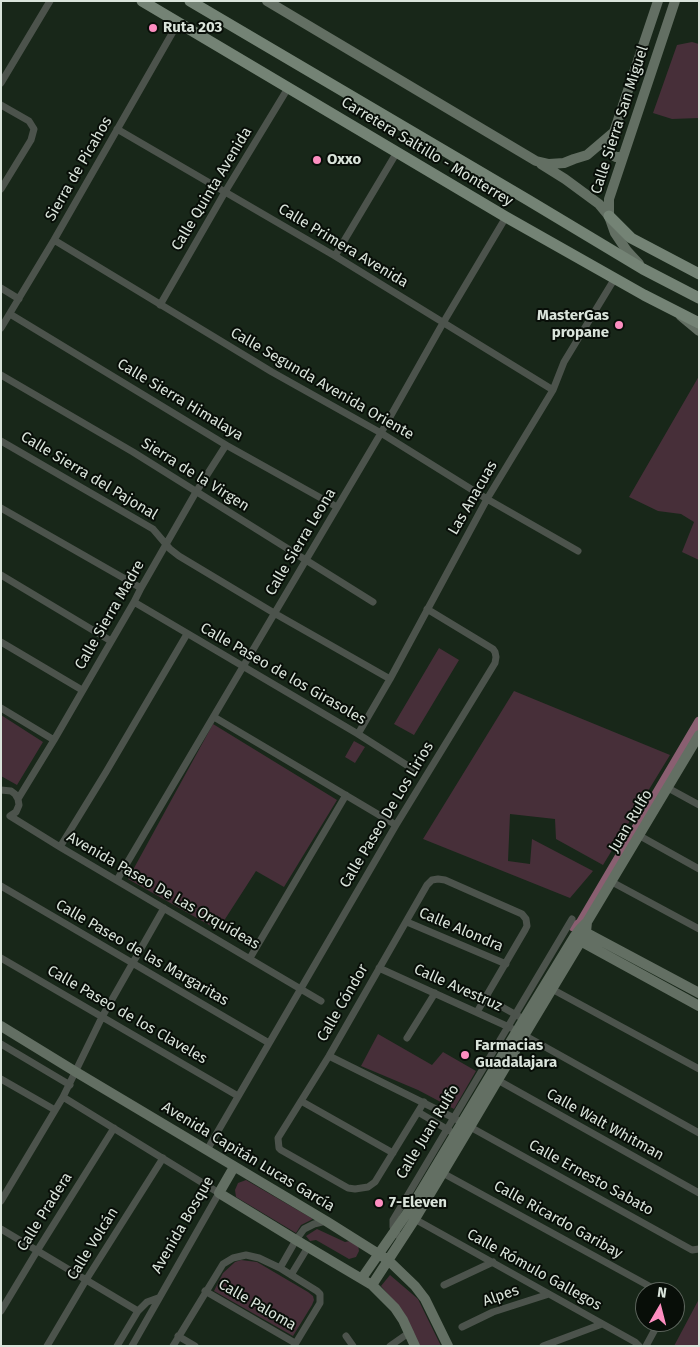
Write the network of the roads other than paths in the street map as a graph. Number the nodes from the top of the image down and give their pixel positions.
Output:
1 (50, 1) edge
2 (142, 1) edge
3 (190, 1) edge
4 (267, 1) edge
5 (658, 1) edge
6 (675, 1) edge
7 (178, 23) junction
8 (1, 84) edge
9 (288, 88) junction
10 (1, 104) edge
11 (117, 129) junction
12 (614, 132) junction
13 (397, 152) junction
14 (622, 157) junction
15 (536, 160) junction
16 (1, 190) edge
17 (225, 192) junction
18 (609, 216) junction
19 (506, 217) junction
20 (54, 240) junction
21 (335, 256) junction
22 (643, 269) junction
23 (699, 274) edge
24 (614, 278) junction
25 (1, 288) edge
26 (699, 298) edge
27 (19, 299) junction
28 (160, 305) junction
29 (674, 311) junction
30 (10, 314) junction
31 (443, 323) junction
32 (699, 323) edge
33 (1, 328) edge
34 (699, 331) edge
35 (1, 375) edge
36 (553, 390) junction
37 (381, 433) junction
38 (1, 441) edge
39 (226, 445) junction
40 (196, 492) junction
41 (487, 499) junction
42 (337, 507) junction
43 (1, 508) edge
44 (166, 544) junction
45 (578, 551) dead end
46 (306, 560) junction
47 (1, 575) edge
48 (141, 588) junction
49 (134, 602) junction
50 (373, 602) dead end
51 (427, 609) junction
52 (274, 613) junction
53 (187, 634) junction
54 (111, 641) junction
55 (1, 642) edge
56 (243, 666) junction
57 (390, 679) junction
58 (82, 690) junction
59 (1, 708) edge
60 (214, 717) junction
61 (358, 734) junction
62 (54, 740) junction
63 (697, 741) edge
64 (416, 771) dead end
65 (668, 788) junction
66 (3, 789) edge
67 (346, 795) junction
68 (18, 799) junction
69 (699, 806) edge
70 (1, 816) edge
71 (10, 816) junction
72 (396, 825) junction
73 (640, 836) junction
74 (60, 847) junction
75 (699, 869) edge
76 (117, 880) junction
77 (612, 882) junction
78 (1, 886) edge
79 (164, 908) junction
80 (572, 919) dead end
81 (407, 922) junction
82 (699, 929) edge
83 (582, 932) junction
84 (1, 958) edge
85 (250, 958) junction
86 (132, 963) junction
87 (506, 964) junction
88 (379, 968) junction
89 (548, 987) junction
90 (302, 989) junction
91 (434, 993) junction
92 (699, 993) edge
93 (486, 998) junction
94 (321, 1001) dead end
95 (699, 1006) edge
96 (477, 1012) junction
97 (102, 1017) junction
98 (523, 1019) junction
99 (1, 1026) edge
100 (516, 1031) junction
101 (407, 1038) dead end
102 (269, 1043) junction
103 (1, 1044) edge
104 (329, 1056) junction
105 (699, 1069) edge
106 (76, 1072) junction
107 (494, 1078) junction
108 (1, 1079) edge
109 (70, 1085) junction
110 (238, 1096) junction
111 (63, 1097) junction
112 (301, 1101) junction
113 (424, 1102) junction
114 (55, 1110) junction
115 (418, 1112) junction
116 (462, 1122) junction
117 (114, 1128) junction
118 (699, 1133) edge
119 (455, 1134) junction
120 (207, 1150) junction
121 (393, 1153) junction
122 (163, 1158) junction
123 (234, 1167) junction
124 (438, 1171) junction
125 (219, 1192) junction
126 (699, 1192) edge
127 (1, 1201) edge
128 (411, 1216) junction
129 (326, 1221) junction
130 (1, 1228) edge
131 (398, 1236) junction
132 (296, 1240) junction
133 (308, 1247) junction
134 (699, 1249) edge
135 (37, 1251) junction
136 (384, 1257) junction
137 (493, 1262) junction
138 (280, 1268) junction
139 (291, 1275) junction
140 (362, 1278) junction
141 (86, 1280) junction
142 (642, 1282) edge
143 (372, 1285) junction
144 (444, 1285) dead end
145 (206, 1291) junction
146 (549, 1294) junction
147 (158, 1298) junction
148 (1, 1311) edge
149 (138, 1311) junction
150 (602, 1324) junction
151 (462, 1327) dead end
152 (410, 1332) junction
153 (654, 1332) edge
154 (178, 1336) junction
155 (346, 1336) dead end
156 (294, 1344) edge
157 (47, 1346) edge
158 (117, 1346) edge
159 (132, 1346) edge
160 (173, 1346) edge
161 (195, 1346) edge
162 (353, 1346) edge
163 (390, 1346) edge
164 (415, 1346) edge
165 (448, 1346) edge
166 (544, 1346) edge
167 (639, 1346) edge
168 (646, 1346) edge

1 - 8 street
2 - 7 main road, Carretera Saltillo - Monterrey
3 - 22 main road, Carretera Saltillo - Monterrey
4 - 15 street
5 - 12 street, Calle Sierra San Miguel
6 - 14 street, Calle Sierra San Miguel
7 - 9 main road, Carretera Saltillo - Monterrey
7 - 11 street, Sierra de Picahos
9 - 13 main road, Carretera Saltillo - Monterrey
9 - 17 street, Calle Quinta Avenida
10 - 16 street
11 - 17 street, Calle Primera Avenida
11 - 20 street, Sierra de Picahos
12 - 14 street, Calle Sierra San Miguel
12 - 15 street
13 - 19 main road, Carretera Saltillo - Monterrey
13 - 21 street
14 - 18 street, Calle Sierra San Miguel
15 - 18 street
17 - 21 street, Calle Primera Avenida
17 - 28 street, Calle Quinta Avenida
18 - 22 street, Calle Sierra San Miguel
18 - 23 main road
19 - 24 main road, Carretera Saltillo - Monterrey
19 - 31 street, Calle Sierra Leona
20 - 27 street, Sierra de Picahos
20 - 28 street, Calle Segunda Avenida Oriente
21 - 31 street, Calle Primera Avenida
22 - 26 main road, Carretera Saltillo - Monterrey
24 - 29 main road, Carretera Saltillo - Monterrey
24 - 36 street, Las Anacuas
25 - 27 street
27 - 30 street, Sierra de Picahos
28 - 37 street, Calle Segunda Avenida Oriente
29 - 32 main road, Carretera Saltillo - Monterrey
29 - 34 street
30 - 33 street, Sierra de Picahos
30 - 39 street, Calle Sierra Himalaya
31 - 36 street, Calle Primera Avenida
31 - 37 street, Calle Sierra Leona
35 - 40 street, Sierra de la Virgen
36 - 41 street, Las Anacuas
37 - 41 street, Calle Segunda Avenida Oriente
37 - 42 street, Calle Sierra Leona
38 - 44 street, Calle Sierra del Pajonal
39 - 40 street, Calle Sierra Madre
39 - 42 street, Calle Sierra Himalaya
40 - 44 street, Calle Sierra Madre
40 - 46 street, Sierra de la Virgen
41 - 45 street, Calle Segunda Avenida Oriente
41 - 51 street, Las Anacuas
42 - 46 street, Calle Sierra Leona
43 - 48 street
44 - 48 street, Calle Sierra Madre
44 - 52 street, Calle Sierra del Pajonal
46 - 50 street, Sierra de la Virgen
46 - 52 street, Calle Sierra Leona
47 - 54 street
48 - 49 street, Calle Sierra Madre
49 - 53 street, Calle Paseo de los Girasoles
49 - 54 street, Calle Sierra Madre
51 - 57 street, Las Anacuas
51 - 72 street, Calle Paseo De Los Lirios
52 - 56 street, Calle Sierra Leona
52 - 57 street, Calle Sierra del Pajonal
53 - 56 street, Calle Paseo de los Girasoles
53 - 74 street
54 - 58 street, Calle Sierra Madre
55 - 58 street
56 - 60 street, Calle Sierra Leona
56 - 61 street, Calle Paseo de los Girasoles
57 - 61 street, Las Anacuas
58 - 62 street, Calle Sierra Madre
59 - 62 street
60 - 67 street
60 - 76 street, Calle Sierra Leona
61 - 64 street, Calle Paseo de los Girasoles
62 - 68 street, Calle Sierra Madre
63 - 65 street, Juan Rulfo
65 - 69 street
65 - 73 street, Juan Rulfo
66 - 68 street
67 - 72 street
67 - 85 street
68 - 71 street, Calle Sierra Madre
70 - 71 street
71 - 74 street, Avenida Paseo De Las Orquídeas
72 - 90 street, Calle Paseo De Los Lirios
73 - 75 street
73 - 77 street, Juan Rulfo
74 - 76 street, Avenida Paseo De Las Orquídeas
76 - 79 street, Avenida Paseo De Las Orquídeas
77 - 82 street
77 - 83 street, Juan Rulfo
78 - 86 street, Calle Paseo de las Margaritas
79 - 85 street, Avenida Paseo De Las Orquídeas
79 - 86 street
80 - 98 street, Calle Juan Rulfo
81 - 87 street, Calle Alondra
81 - 87 street, Calle Cóndor
81 - 88 street, Calle Cóndor
83 - 89 street, Calle Juan Rulfo
83 - 92 street
83 - 95 street
84 - 97 street, Calle Paseo de los Claveles
85 - 90 street, Avenida Paseo De Las Orquídeas
86 - 97 street
86 - 102 street, Calle Paseo de las Margaritas
87 - 93 street, Calle Cóndor
88 - 91 street, Calle Avestruz
88 - 104 street, Calle Cóndor
89 - 98 street, Calle Juan Rulfo
89 - 105 street
90 - 94 street, Avenida Paseo De Las Orquídeas
90 - 102 street
91 - 96 street, Calle Avestruz
91 - 101 street
93 - 96 street, Calle Cóndor
93 - 98 street, Calle Avestruz
96 - 100 street, Calle Avestruz
97 - 106 street
97 - 110 street, Calle Paseo de los Claveles
98 - 100 street, Calle Juan Rulfo
98 - 100 street, Calle Juan Rulfo
99 - 106 street, Avenida Capitán Lucas García
100 - 107 street, Calle Juan Rulfo
100 - 116 street, Calle Juan Rulfo
100 - 118 street, Calle Avestruz
102 - 110 street
103 - 109 street
104 - 112 street, Calle Cóndor
104 - 113 street, Calle Ernesto Sabato
106 - 109 street
106 - 120 street, Avenida Capitán Lucas García
107 - 116 street, Calle Juan Rulfo
107 - 126 street, Calle Walt Whitman
108 - 114 street
109 - 111 street
110 - 120 street
111 - 114 street
111 - 117 street
112 - 121 street
112 - 121 street, Calle Cóndor
113 - 115 street, Calle Cóndor
113 - 116 street, Calle Ernesto Sabato
114 - 127 street
115 - 119 street
115 - 121 street, Calle Cóndor
116 - 119 street, Calle Juan Rulfo
116 - 119 street, Calle Juan Rulfo
116 - 134 street, Calle Ernesto Sabato
117 - 122 street
117 - 135 street, Calle Pradera
119 - 124 street, Calle Juan Rulfo
119 - 131 street, Calle Juan Rulfo
120 - 123 street, Avenida Capitán Lucas García
122 - 125 street
122 - 141 street, Calle Volcán
123 - 125 street, Avenida Bosque
123 - 129 street, Avenida Capitán Lucas García
124 - 128 street, Calle Juan Rulfo
124 - 142 street, Calle Ricardo Garibay
125 - 132 street
125 - 147 street, Avenida Bosque
128 - 131 street, Calle Juan Rulfo
128 - 137 street, Calle Rómulo Gallegos
129 - 132 street
129 - 136 street, Avenida Capitán Lucas García
130 - 135 street
131 - 136 street, Calle Juan Rulfo
132 - 133 street
132 - 138 street
133 - 139 street
133 - 140 street
135 - 141 street
135 - 148 street, Calle Pradera
136 - 140 street, Calle Juan Rulfo
136 - 143 street, Calle Juan Rulfo
136 - 165 street, Avenida Capitán Lucas García
137 - 144 street
137 - 146 street, Calle Rómulo Gallegos
138 - 139 street
138 - 145 street
139 - 156 street
140 - 143 street
141 - 149 street
141 - 157 street, Calle Volcán
143 - 152 street
145 - 154 street
145 - 156 street, Calle Paloma
146 - 150 street, Calle Rómulo Gallegos
146 - 151 street, Alpes
147 - 149 street, Avenida Bosque
147 - 159 street, Avenida Bosque
149 - 158 street, Avenida Bosque
150 - 166 street
150 - 167 street, Calle Rómulo Gallegos
152 - 163 street
152 - 164 street
153 - 168 street
154 - 160 street
154 - 161 street
155 - 162 street

